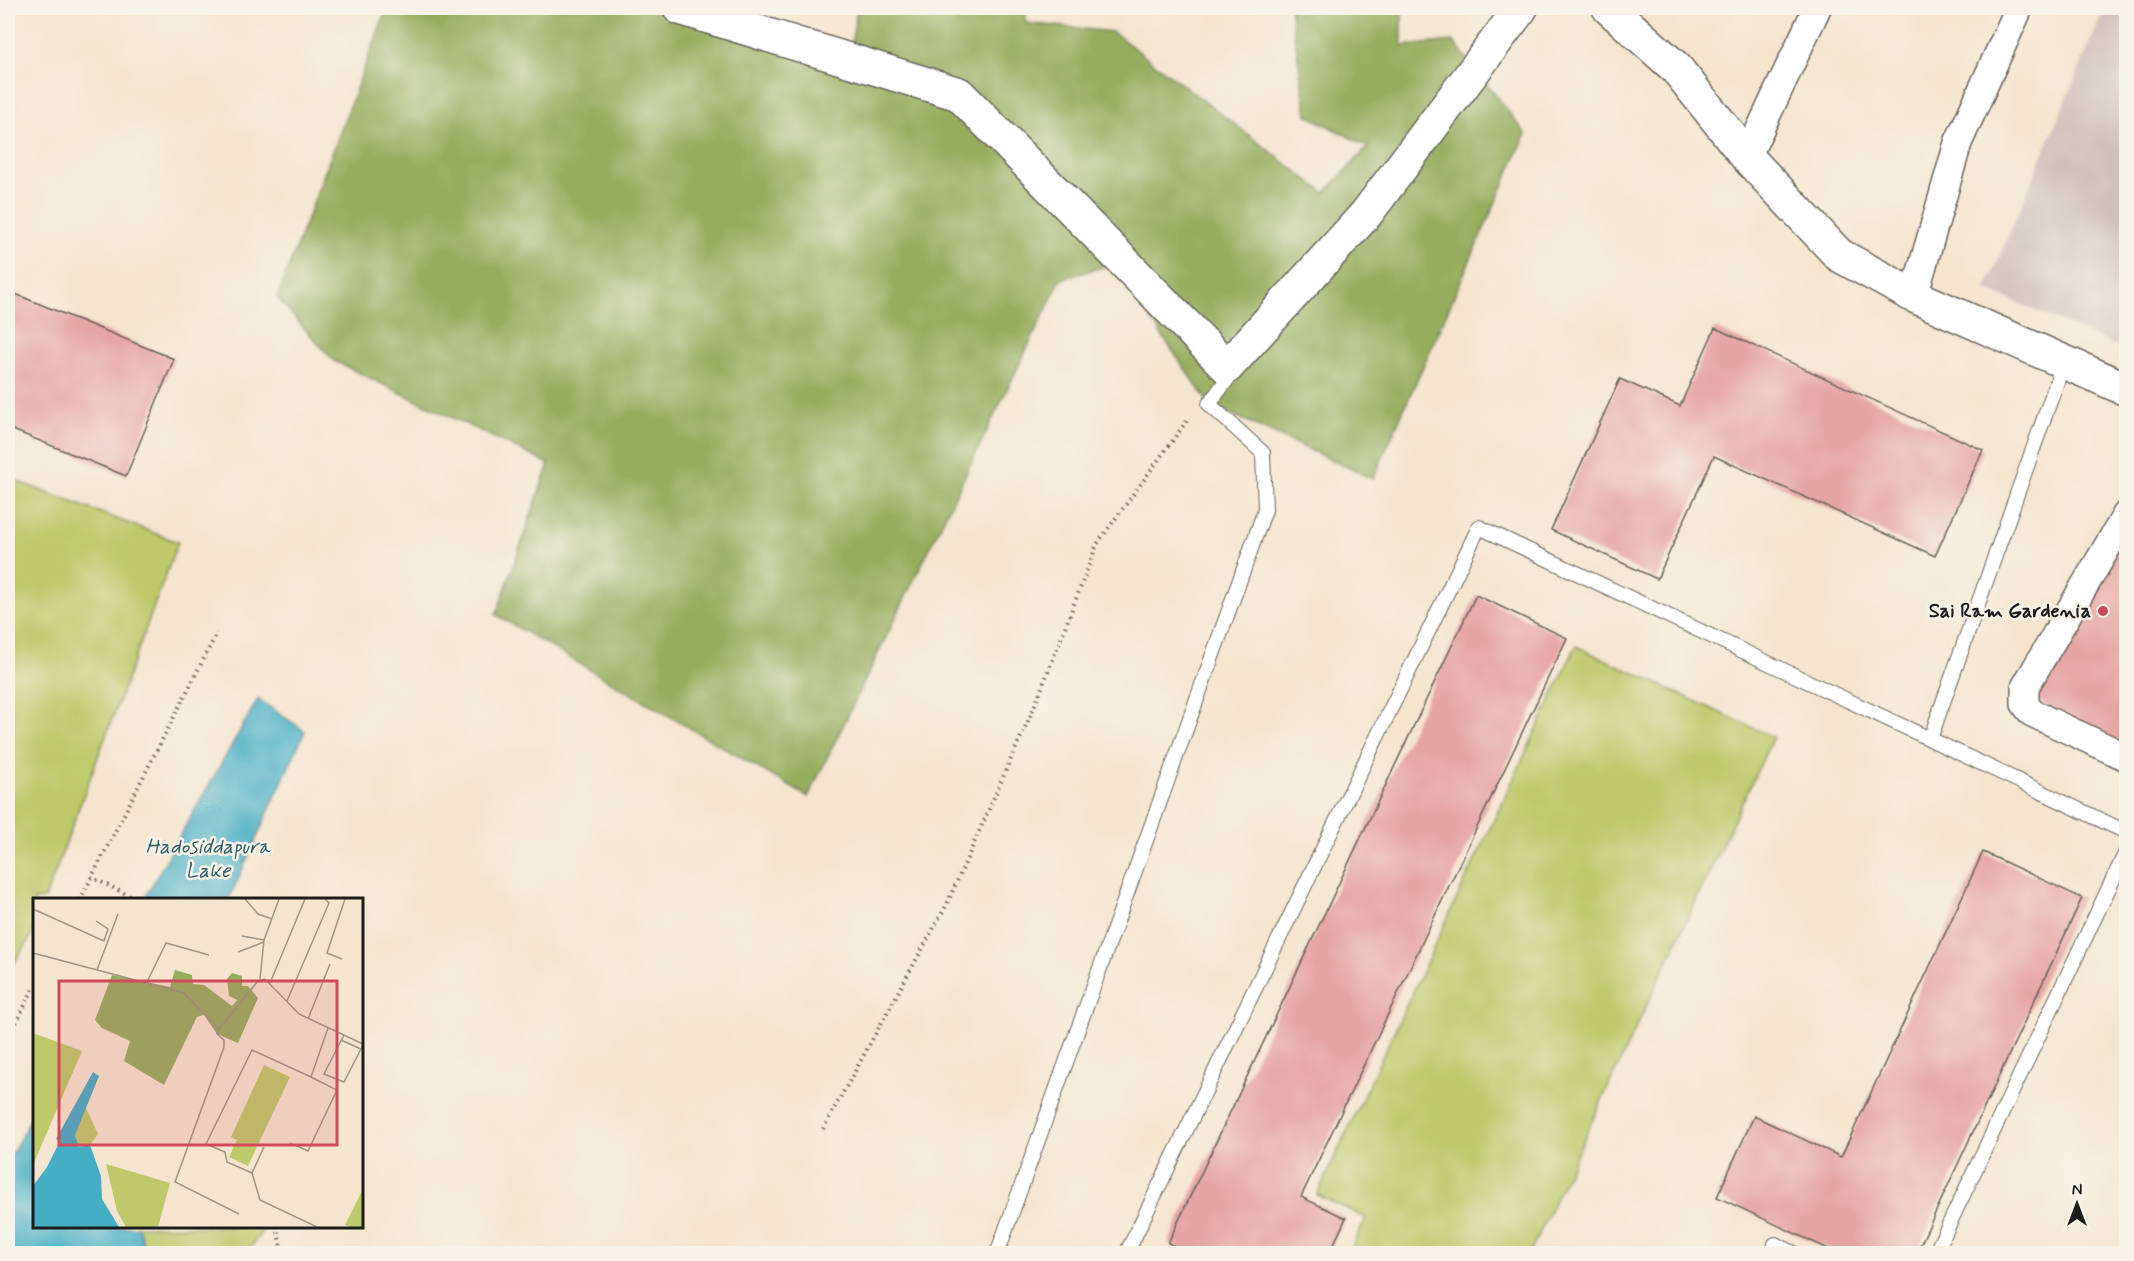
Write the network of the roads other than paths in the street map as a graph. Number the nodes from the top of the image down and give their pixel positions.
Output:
1 (680, 8) edge
2 (1521, 8) edge
3 (1817, 8) edge
4 (2019, 8) edge
5 (1615, 10) edge
6 (1747, 157) junction
7 (1914, 296) junction
8 (1231, 362) junction
9 (2064, 362) junction
10 (2127, 389) edge
11 (2127, 515) edge
12 (1930, 739) junction
13 (2127, 757) edge
14 (2127, 832) edge
15 (2127, 852) edge
16 (1775, 1244) dead end
17 (998, 1254) edge
18 (1137, 1254) edge
19 (1796, 1254) edge
20 (1935, 1254) edge

1 - 8 street
2 - 8 street
3 - 6 street
4 - 7 street
5 - 6 street
6 - 7 street
7 - 9 street
8 - 17 lane
9 - 10 street
9 - 12 lane
11 - 13 street
12 - 14 lane
12 - 18 lane
15 - 20 lane
16 - 19 lane

